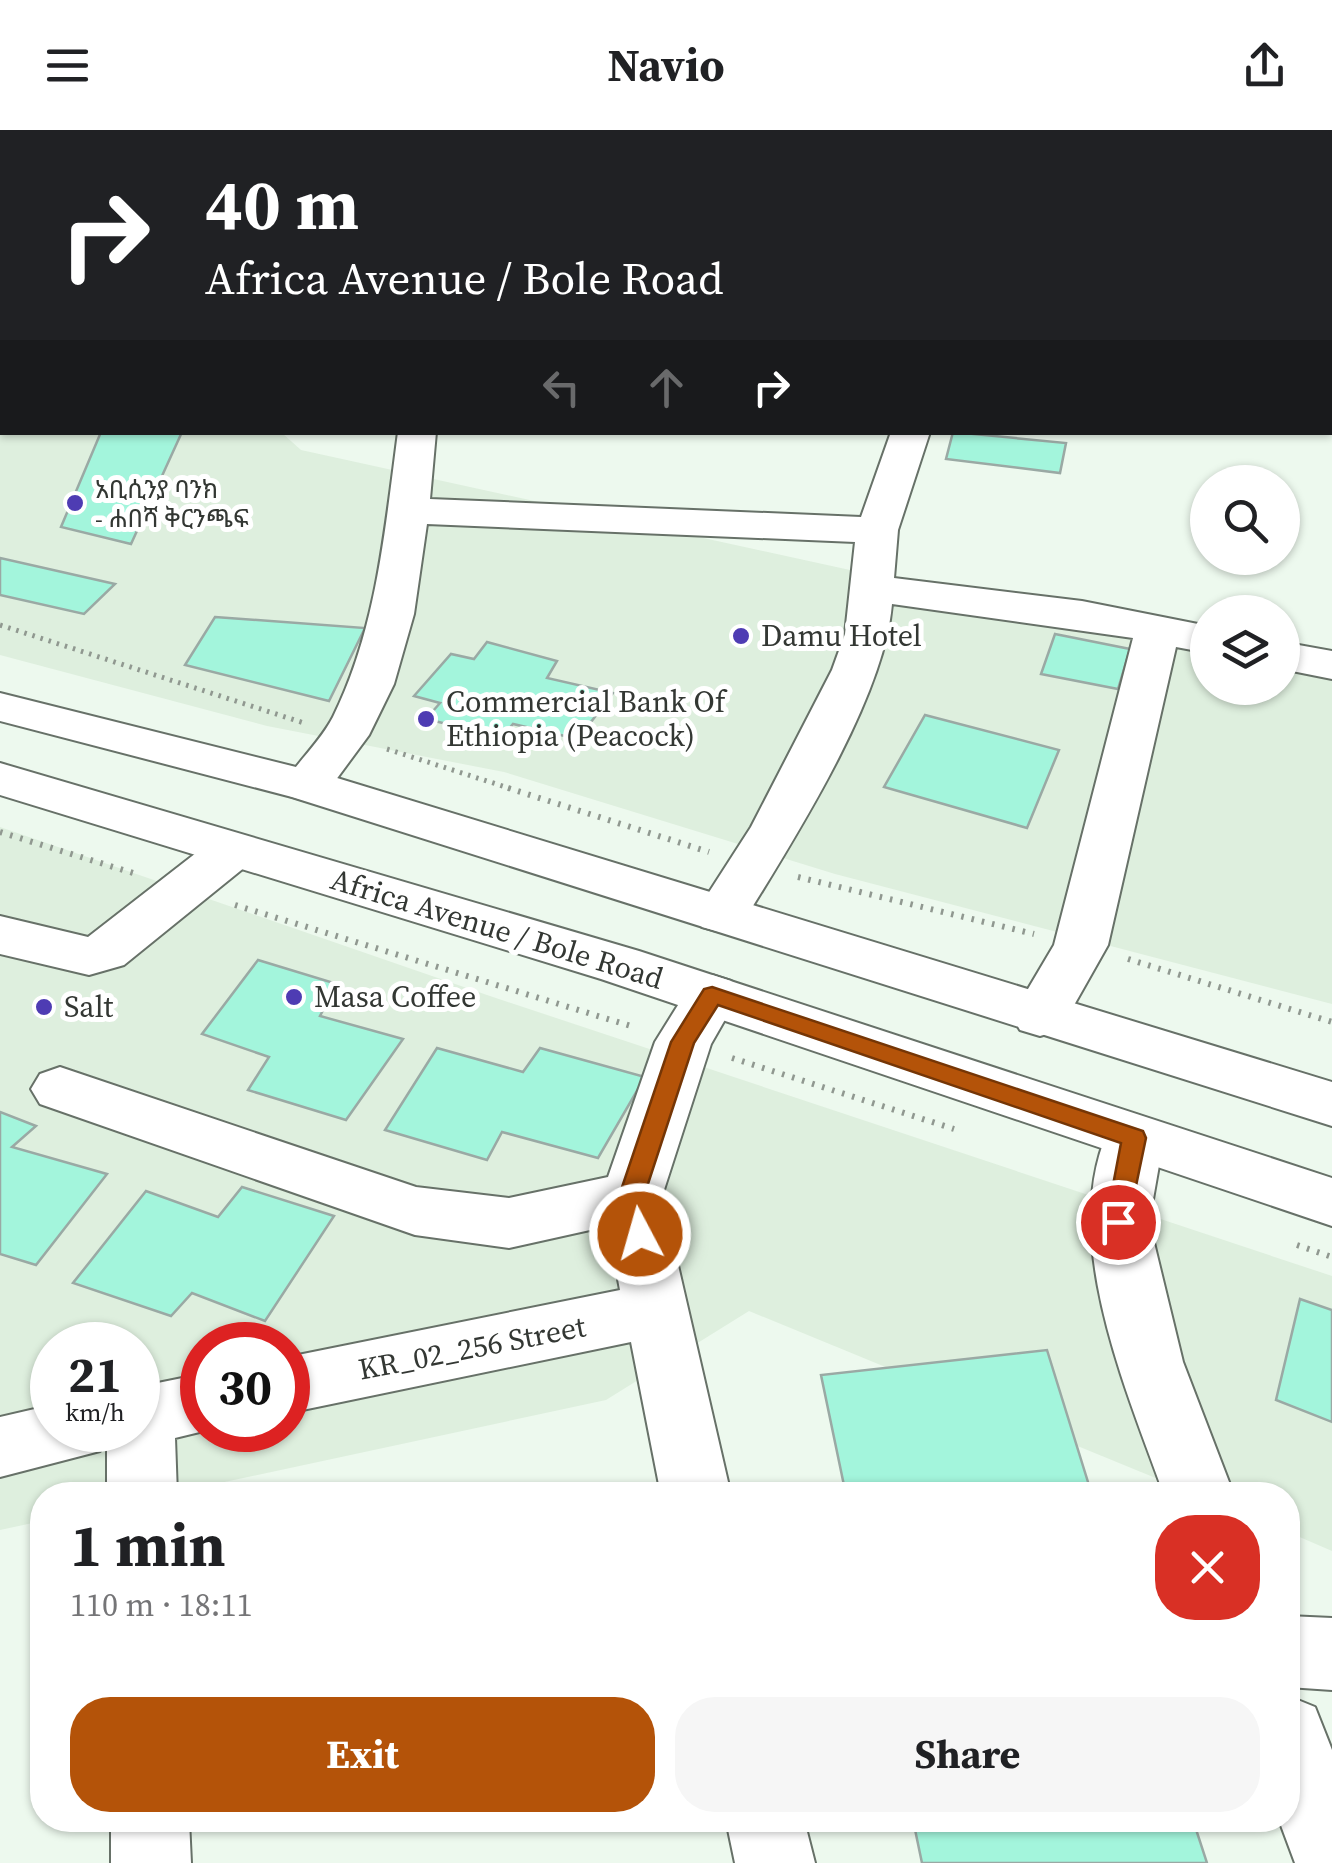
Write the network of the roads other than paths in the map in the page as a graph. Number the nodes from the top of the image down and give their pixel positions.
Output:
1 (417, 435) edge
2 (910, 435) edge
3 (411, 511) junction
4 (877, 530) junction
5 (874, 588) junction
6 (1158, 630) junction
7 (1190, 636) edge
8 (1300, 659) edge
9 (1332, 665) edge
10 (0, 707) edge
11 (307, 786) junction
12 (5, 787) edge
13 (232, 851) junction
14 (721, 914) junction
15 (0, 935) edge
16 (712, 995) junction
17 (1040, 1016) junction
18 (60, 1089) dead end
19 (1332, 1104) edge
20 (1134, 1138) junction
21 (632, 1196) junction
22 (1332, 1202) edge
23 (657, 1310) junction
24 (310, 1381) edge
25 (30, 1440) edge
26 (0, 1447) edge
27 (151, 1452) edge
28 (145, 1482) edge
29 (693, 1482) edge
30 (1194, 1482) edge
31 (1300, 1653) edge
32 (1332, 1654) edge
33 (1300, 1768) edge
34 (150, 1832) edge
35 (769, 1832) edge
36 (1332, 1857) edge
37 (151, 1863) edge
38 (776, 1863) edge

1 - 3 street
2 - 4 street
3 - 4 street
3 - 11 street
4 - 5 street
5 - 6 street
5 - 14 street
6 - 7 street
6 - 17 street
8 - 9 street
10 - 11 street
11 - 14 street
12 - 13 street, Africa Avenue / Bole Road
13 - 15 street
13 - 16 street, Africa Avenue / Bole Road
14 - 17 street
16 - 20 street, Africa Avenue / Bole Road
16 - 21 street
17 - 19 street
18 - 21 street
20 - 22 street, Africa Avenue / Bole Road
20 - 30 street
21 - 23 street
23 - 24 street, KR_02_256 Street
23 - 29 street
25 - 26 street
27 - 28 street
31 - 32 street
33 - 36 street
34 - 37 street
35 - 38 street

